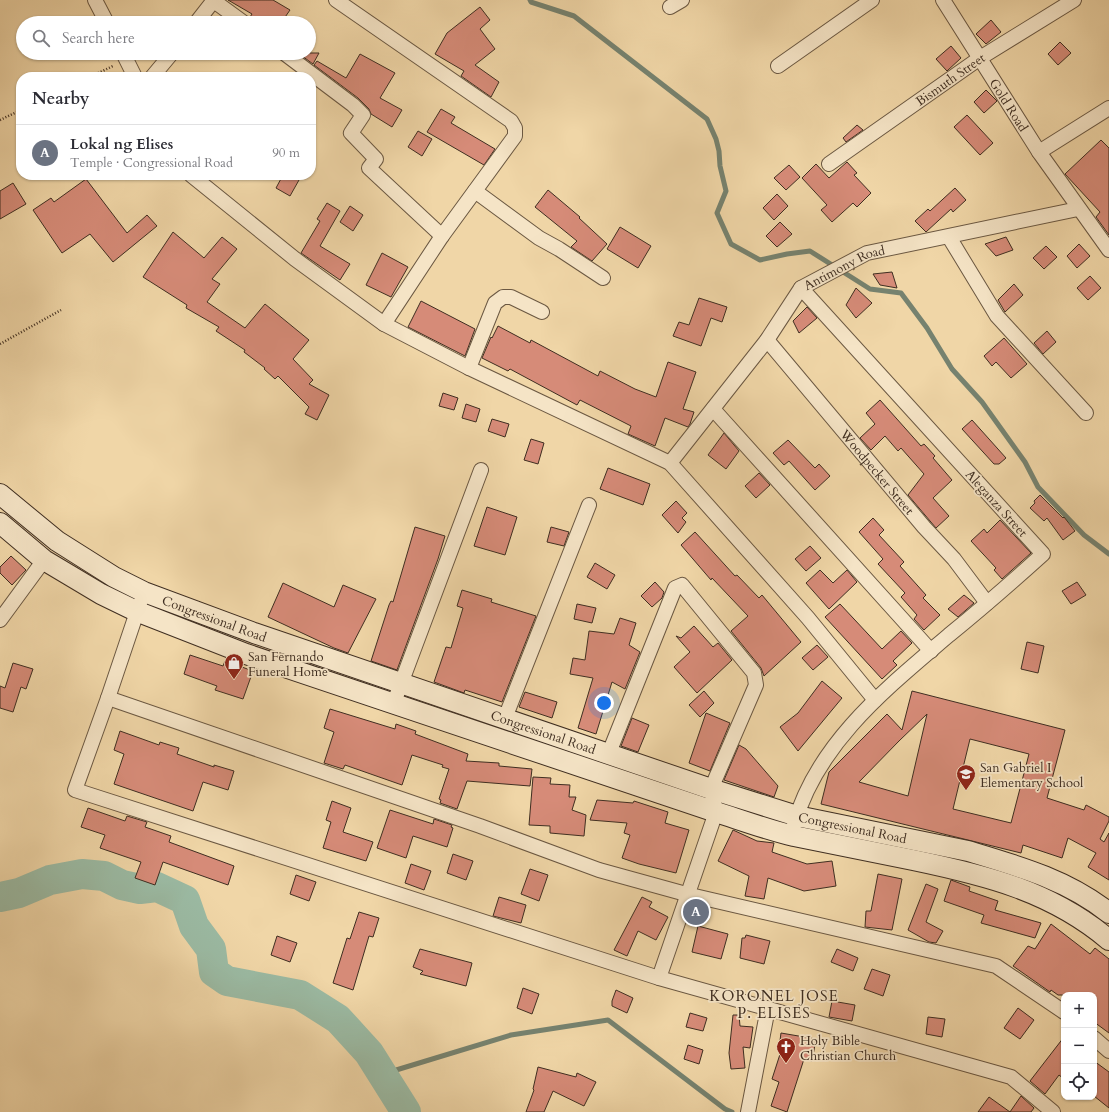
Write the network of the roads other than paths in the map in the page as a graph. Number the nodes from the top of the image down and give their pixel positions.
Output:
1 (95, 0) edge
2 (214, 0) edge
3 (336, 0) edge
4 (872, 0) edge
5 (943, 0) edge
6 (1074, 0) edge
7 (103, 16) edge
8 (201, 16) edge
9 (235, 16) edge
10 (980, 58) junction
11 (126, 60) edge
12 (166, 60) edge
13 (293, 60) edge
14 (778, 66) dead end
15 (132, 72) edge
16 (156, 72) edge
17 (310, 72) edge
18 (316, 77) edge
19 (1109, 108) edge
20 (1039, 152) junction
21 (829, 164) dead end
22 (197, 180) edge
23 (475, 191) junction
24 (1078, 209) junction
25 (442, 236) junction
26 (949, 237) junction
27 (1108, 245) edge
28 (603, 278) dead end
29 (801, 288) junction
30 (542, 312) dead end
31 (384, 324) junction
32 (767, 340) junction
33 (469, 368) junction
34 (713, 409) junction
35 (1086, 413) dead end
36 (670, 463) junction
37 (481, 470) dead end
38 (0, 494) edge
39 (589, 505) dead end
40 (0, 522) edge
41 (44, 560) junction
42 (144, 592) junction
43 (987, 603) junction
44 (136, 611) junction
45 (0, 620) edge
46 (931, 651) junction
47 (402, 682) junction
48 (108, 698) junction
49 (875, 700) junction
50 (393, 705) junction
51 (505, 718) junction
52 (609, 754) junction
53 (676, 776) junction
54 (711, 789) junction
55 (669, 795) junction
56 (716, 812) junction
57 (797, 816) junction
58 (792, 835) junction
59 (686, 894) junction
60 (1109, 913) edge
61 (1109, 940) edge
62 (659, 978) junction
63 (768, 1008) junction
64 (1061, 1010) edge
65 (1097, 1041) edge
66 (1109, 1051) edge
67 (749, 1110) edge
68 (1053, 1112) edge

1 - 7 street
2 - 8 street
2 - 9 street
3 - 23 street
4 - 14 street
5 - 10 street, Gold Road
6 - 10 street, Bismuth Street
10 - 20 street, Gold Road
10 - 21 street, Bismuth Street
11 - 15 street
12 - 16 street
13 - 17 street
18 - 25 street
19 - 20 street
20 - 24 street, Gold Road
22 - 31 street
23 - 25 street
23 - 28 street
24 - 26 street, Antimony Road
24 - 27 street, Gold Road
25 - 31 street
26 - 29 street, Antimony Road
26 - 35 street
29 - 32 street, Antimony Road
29 - 43 street, Aleganza Street
30 - 33 street
31 - 33 street
32 - 34 street, Antimony Road
32 - 43 street, Woodpecker Street
33 - 36 street
34 - 36 street, Antimony Road
34 - 46 street
36 - 49 street
37 - 47 street
38 - 42 main road, Congressional Road
39 - 51 street
40 - 41 main road, Congressional Road
41 - 44 main road, Congressional Road
41 - 45 street
42 - 44 street
42 - 47 main road, Congressional Road
43 - 46 street, Aleganza Street
44 - 48 street
44 - 50 main road, Congressional Road
46 - 49 street, Aleganza Street
47 - 50 street
47 - 51 main road, Congressional Road
48 - 59 street
48 - 62 street
49 - 57 street, Aleganza Street
50 - 55 main road, Congressional Road
51 - 52 main road, Congressional Road
52 - 53 main road, Congressional Road
52 - 54 street
53 - 54 main road, Congressional Road
53 - 55 main road
54 - 56 street
54 - 57 main road, Congressional Road
55 - 56 main road, Congressional Road
56 - 58 main road, Congressional Road
56 - 59 street
57 - 58 street, Aleganza Street
57 - 60 main road, Congressional Road
58 - 61 main road, Congressional Road
59 - 62 street
59 - 64 street
62 - 63 street
63 - 67 street
63 - 68 street
65 - 66 street

